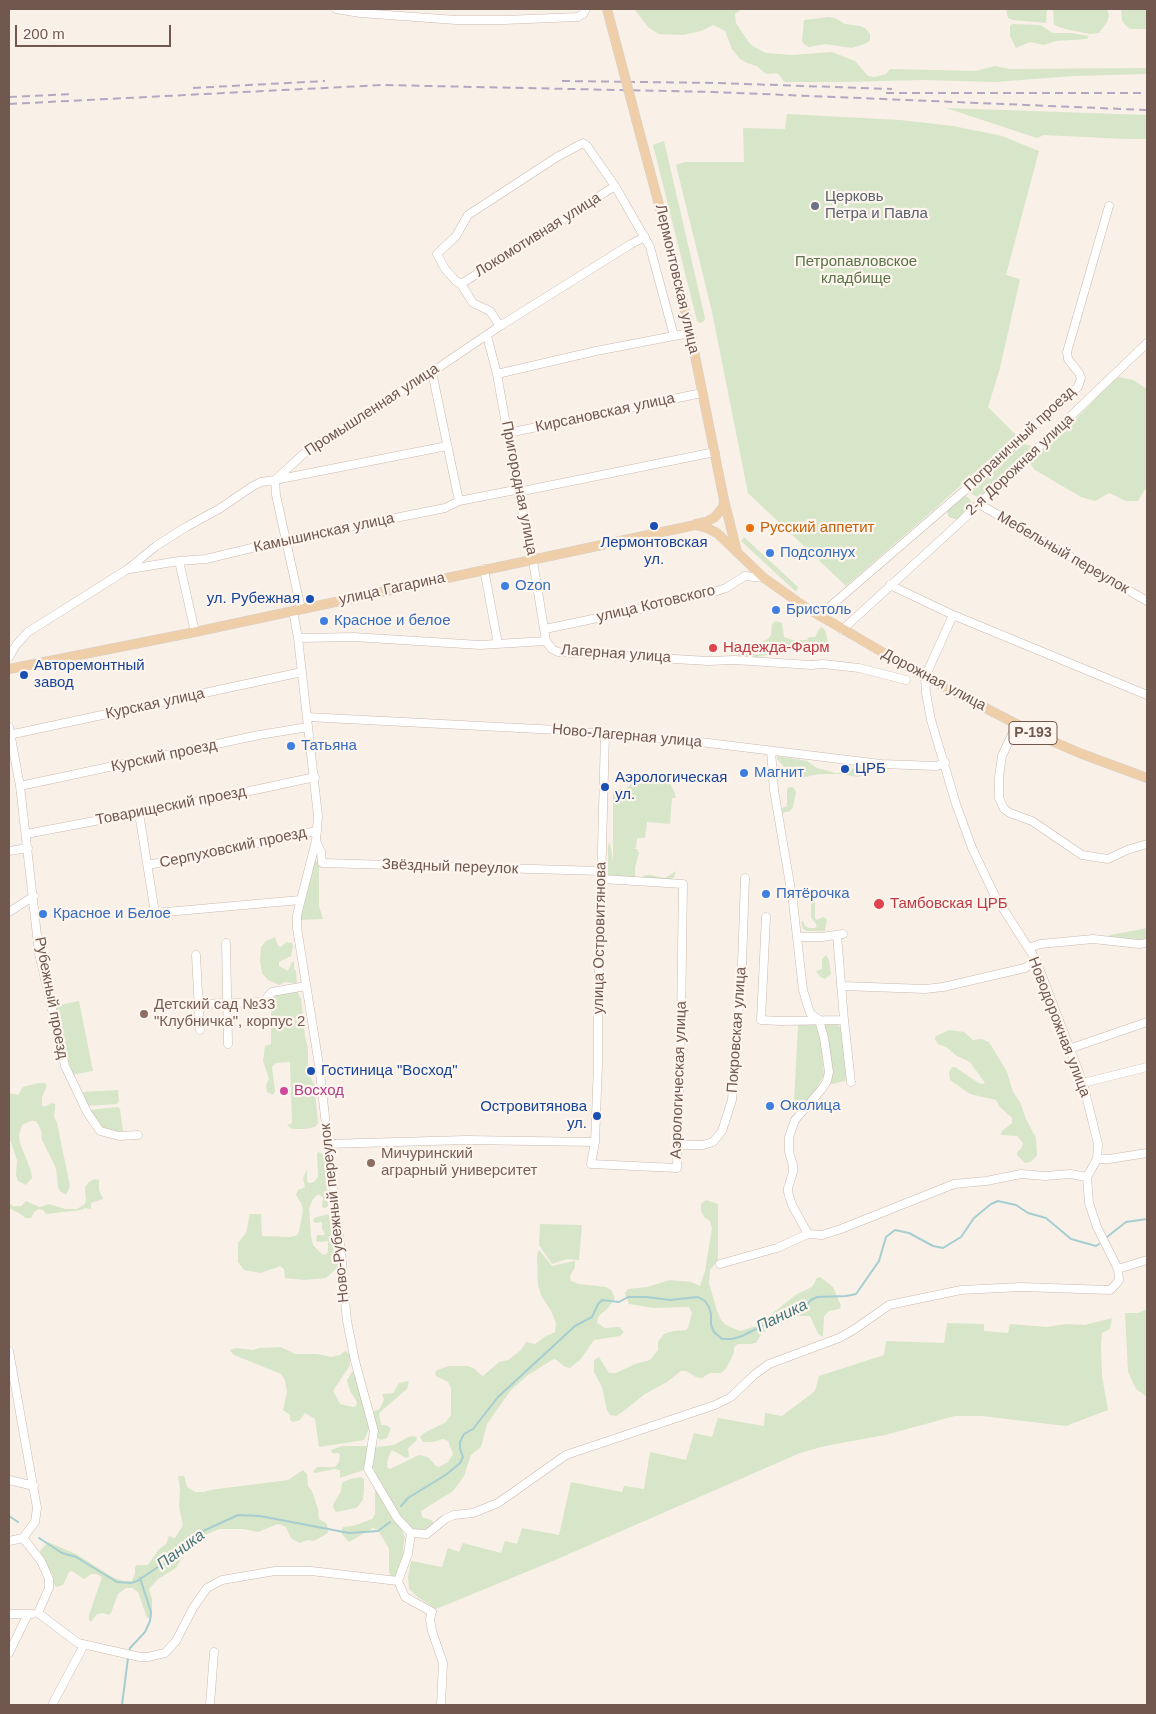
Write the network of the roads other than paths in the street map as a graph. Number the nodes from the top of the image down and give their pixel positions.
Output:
1 (336, 9) edge
2 (586, 9) edge
3 (607, 9) edge
4 (615, 186) junction
5 (1109, 206) dead end
6 (645, 237) junction
7 (461, 284) junction
8 (500, 326) junction
9 (690, 332) junction
10 (486, 336) junction
11 (674, 336) junction
12 (1147, 343) edge
13 (432, 372) junction
14 (497, 374) junction
15 (702, 393) junction
16 (508, 432) junction
17 (448, 446) junction
18 (715, 452) junction
19 (275, 480) junction
20 (518, 492) junction
21 (724, 500) junction
22 (459, 501) junction
23 (979, 504) junction
24 (695, 525) junction
25 (285, 540) junction
26 (738, 552) junction
27 (533, 559) junction
28 (179, 561) junction
29 (128, 569) junction
30 (484, 569) junction
31 (764, 578) junction
32 (890, 585) junction
33 (1147, 601) edge
34 (297, 610) junction
35 (953, 615) junction
36 (819, 616) junction
37 (544, 629) junction
38 (842, 630) junction
39 (195, 632) junction
40 (298, 638) junction
41 (546, 641) junction
42 (498, 644) junction
43 (9, 657) edge
44 (9, 669) edge
45 (302, 672) junction
46 (925, 677) junction
47 (906, 680) dead end
48 (1147, 695) edge
49 (307, 717) junction
50 (1017, 724) junction
51 (308, 727) junction
52 (9, 732) edge
53 (605, 734) junction
54 (771, 751) junction
55 (944, 762) junction
56 (315, 777) junction
57 (1147, 778) edge
58 (20, 786) junction
59 (139, 814) junction
60 (318, 831) junction
61 (26, 834) junction
62 (316, 841) junction
63 (1147, 844) edge
64 (28, 848) junction
65 (9, 851) edge
66 (148, 865) junction
67 (602, 875) junction
68 (745, 878) dead end
69 (34, 896) junction
70 (300, 900) junction
71 (9, 912) edge
72 (766, 917) dead end
73 (797, 937) junction
74 (226, 943) dead end
75 (1147, 943) edge
76 (1028, 948) junction
77 (196, 956) dead end
78 (1036, 960) junction
79 (306, 986) junction
80 (842, 986) junction
81 (198, 1004) junction
82 (226, 1004) junction
83 (819, 1020) junction
84 (844, 1020) junction
85 (1147, 1022) edge
86 (200, 1030) dead end
87 (228, 1044) dead end
88 (1069, 1049) junction
89 (1147, 1067) edge
90 (851, 1082) dead end
91 (1083, 1083) junction
92 (138, 1135) dead end
93 (595, 1142) junction
94 (327, 1144) junction
95 (677, 1144) junction
96 (1147, 1153) edge
97 (1097, 1159) junction
98 (1088, 1177) junction
99 (808, 1234) junction
100 (1147, 1260) edge
101 (720, 1264) dead end
102 (1118, 1269) junction
103 (9, 1351) edge
104 (9, 1480) edge
105 (34, 1486) junction
106 (411, 1533) junction
107 (23, 1538) junction
108 (9, 1541) edge
109 (398, 1582) junction
110 (38, 1613) junction
111 (9, 1614) edge
112 (28, 1614) junction
113 (84, 1645) junction
114 (214, 1652) dead end
115 (9, 1653) edge
116 (52, 1705) edge
117 (210, 1705) edge
118 (441, 1705) edge

1 - 2 street
3 - 9 main road, Лермонтовская улица, bridge
4 - 6 street
4 - 7 street, Локомотивная улица
4 - 7 street
5 - 36 street, Пограничный проезд
6 - 8 street, Промышленная улица
6 - 11 street
7 - 8 street
8 - 10 street, Промышленная улица
9 - 11 street
9 - 15 main road, Лермонтовская улица
10 - 13 street, Промышленная улица
10 - 14 street, Пригородная улица
11 - 14 street
12 - 23 street, 2-я Дорожная улица
13 - 17 street
13 - 19 street, Промышленная улица
14 - 16 street, Пригородная улица
15 - 16 street, Кирсановская улица
15 - 18 main road, Лермонтовская улица
16 - 20 street, Пригородная улица
17 - 19 street
17 - 22 street
18 - 20 street, Камышинская улица
18 - 21 main road, Лермонтовская улица
19 - 25 street, Ново-Рубежный переулок
19 - 29 street, Промышленная улица
20 - 22 street, Камышинская улица
20 - 27 street, Пригородная улица
21 - 24 main road, улица Гагарина
21 - 26 main road, Лермонтовская улица
22 - 25 street, Камышинская улица
23 - 32 street, 2-я Дорожная улица
23 - 33 street, Мебельный переулок
24 - 26 main road
24 - 27 main road, улица Гагарина
25 - 28 street, Камышинская улица
25 - 34 street, Ново-Рубежный переулок
26 - 31 main road, Дорожная улица / Р-193
27 - 30 main road, улица Гагарина
27 - 37 street, Пригородная улица
28 - 29 street, Камышинская улица
28 - 39 street
29 - 43 street, Промышленная улица
30 - 34 main road, улица Гагарина
30 - 42 street
31 - 36 main road, Дорожная улица / Р-193
31 - 37 street, улица Котовского
32 - 35 street
32 - 38 street, 2-я Дорожная улица
34 - 39 main road, улица Гагарина
34 - 40 street, Ново-Рубежный переулок
35 - 46 street
35 - 48 street
36 - 38 main road, Дорожная улица / Р-193
37 - 41 street, Пригородная улица
38 - 46 main road, Дорожная улица / Р-193
39 - 44 main road, улица Гагарина
40 - 42 street, Лагерная улица
40 - 45 street, Ново-Рубежный переулок
41 - 42 street, Лагерная улица
41 - 47 street, Лагерная улица
45 - 49 street, Ново-Рубежный переулок
45 - 52 street, Курская улица
46 - 50 main road, Дорожная улица / Р-193
46 - 55 street, Новодорожная улица
49 - 51 street, Ново-Рубежный переулок
49 - 53 street, Ново-Лагерная улица
50 - 57 main road, Дорожная улица / Р-193
50 - 63 street
51 - 56 street, Ново-Рубежный переулок
51 - 58 street, Курский проезд
52 - 58 street, Рубежный проезд
53 - 54 street, Ново-Лагерная улица
53 - 67 street, улица Островитянова
54 - 55 street, Ново-Лагерная улица
54 - 73 street
55 - 76 street, Новодорожная улица
56 - 59 street, Товарищеский проезд
56 - 60 street, Ново-Рубежный переулок
58 - 61 street, Рубежный проезд
59 - 61 street, Товарищеский проезд
59 - 66 street
60 - 62 street, Ново-Рубежный переулок
60 - 66 street, Серпуховский проезд
61 - 64 street, Рубежный проезд
62 - 67 street, Звёздный переулок
62 - 70 street, Ново-Рубежный переулок
64 - 65 street
64 - 69 street, Рубежный проезд
66 - 70 street
67 - 93 street, улица Островитянова
67 - 95 street, Аэрологическая улица
68 - 95 street, Покровская улица
69 - 71 street
69 - 92 street, Рубежный проезд
70 - 79 street, Ново-Рубежный переулок
72 - 83 street
73 - 80 street
73 - 83 street
74 - 82 street
75 - 76 street
76 - 78 street, Новодорожная улица
77 - 81 street
78 - 80 street
78 - 88 street, Новодорожная улица
79 - 82 street
79 - 94 street, Ново-Рубежный переулок
80 - 84 street
81 - 82 street
81 - 86 street
82 - 87 street
83 - 84 street
83 - 99 street
84 - 90 street
85 - 88 street
88 - 91 street, Новодорожная улица
89 - 91 street
91 - 97 street, Новодорожная улица
93 - 94 street
93 - 95 street, Аэрологическая улица
94 - 106 street, Ново-Рубежный переулок
96 - 97 street
97 - 98 street, Новодорожная улица
98 - 99 street
98 - 102 street
99 - 101 street
100 - 102 street
102 - 106 street
103 - 105 street
104 - 105 street
105 - 107 street
106 - 109 street
107 - 108 street
107 - 110 street
109 - 113 street
109 - 118 street
110 - 112 street
110 - 113 street
111 - 112 street
112 - 115 street
113 - 116 street
114 - 117 street

